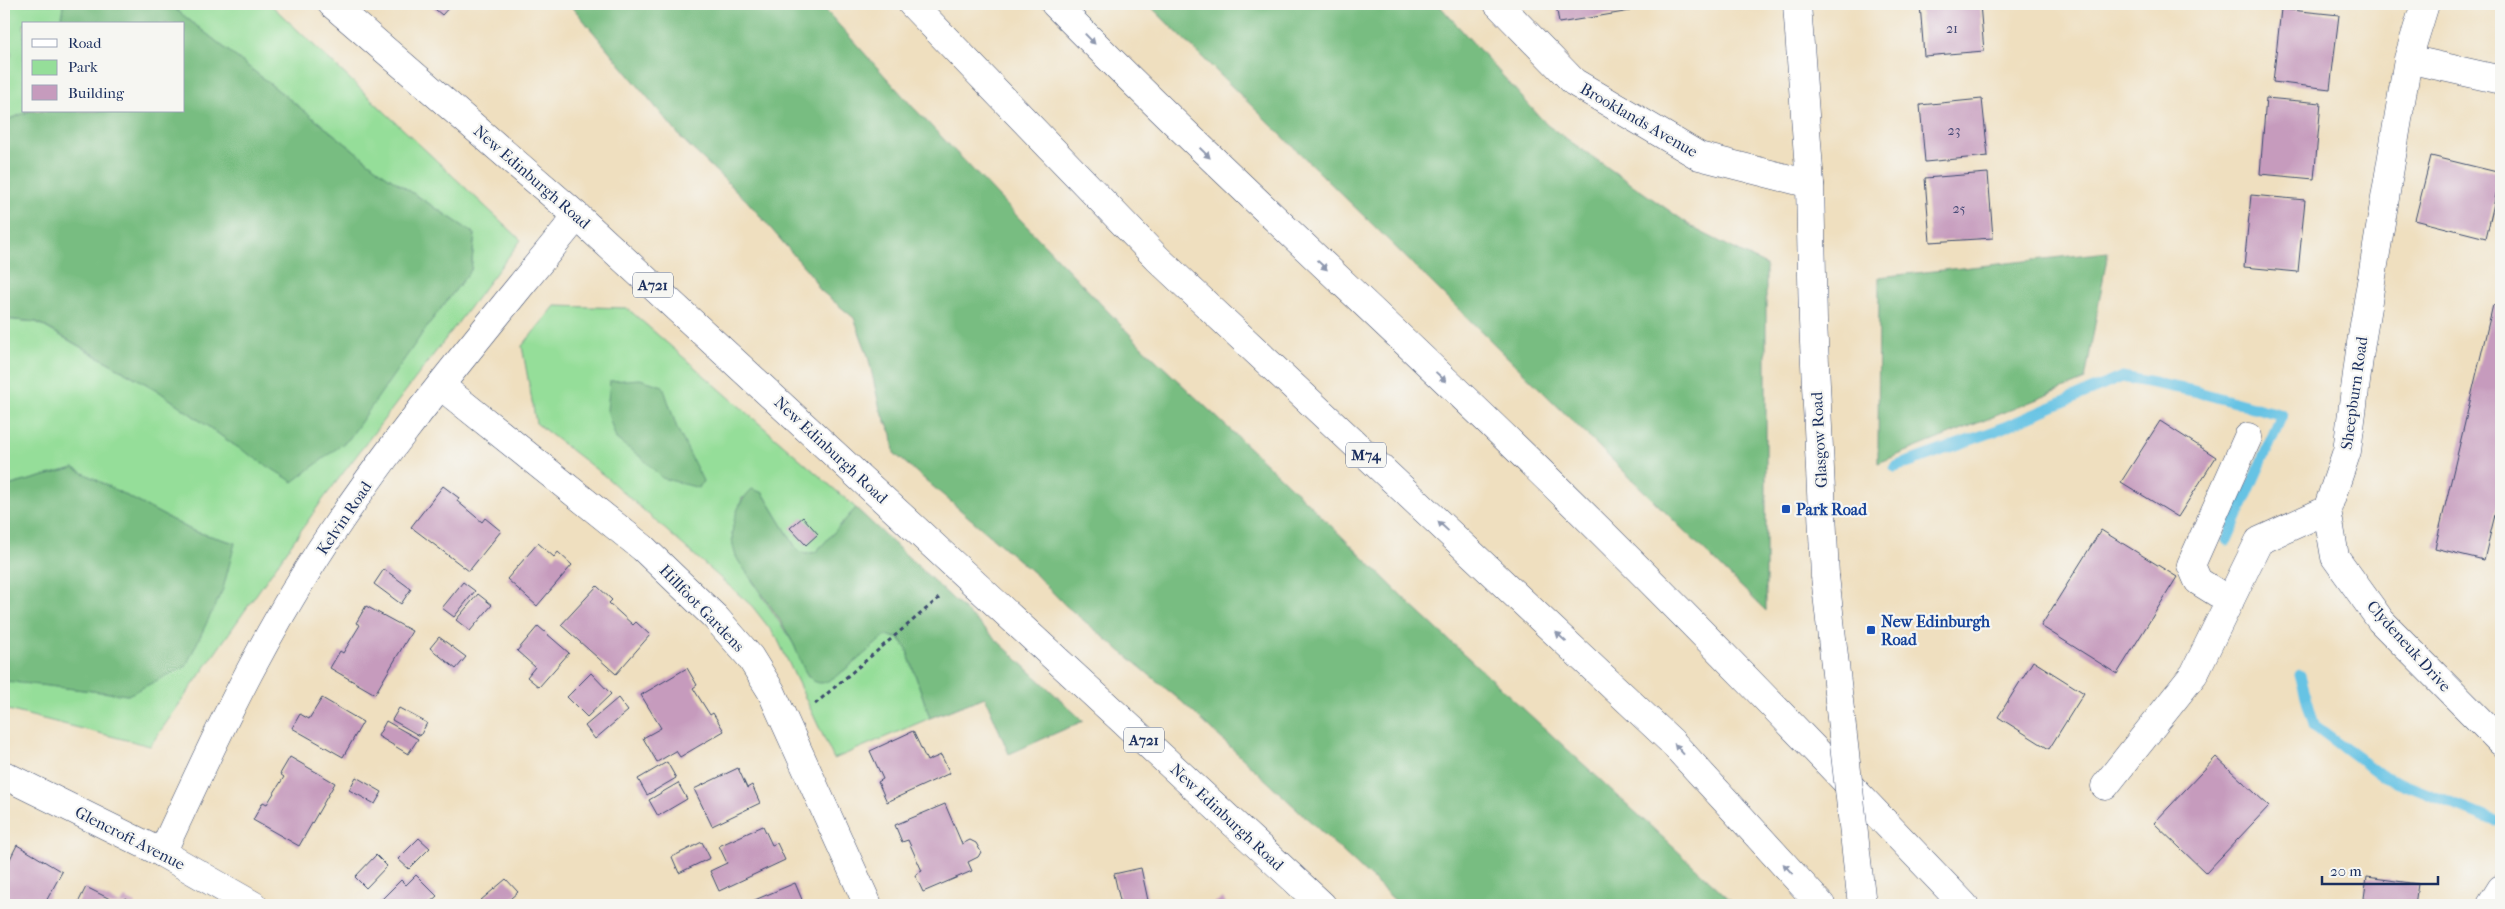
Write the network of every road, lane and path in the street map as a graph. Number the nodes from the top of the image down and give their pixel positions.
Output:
1 (332, 4) edge
2 (912, 4) edge
3 (1055, 4) edge
4 (1498, 4) edge
5 (1797, 4) edge
6 (2424, 4) edge
7 (2408, 59) junction
8 (2501, 80) edge
9 (1810, 184) junction
10 (578, 216) junction
11 (441, 386) junction
12 (2248, 437) dead end
13 (2327, 510) junction
14 (966, 574) junction
15 (2230, 601) junction
16 (788, 727) junction
17 (2501, 742) edge
18 (4, 775) edge
19 (2104, 786) dead end
20 (162, 853) junction
21 (2501, 890) edge
22 (253, 905) edge
23 (868, 905) edge
24 (1322, 905) edge
25 (1821, 905) edge
26 (1862, 905) edge
27 (1964, 905) edge
28 (2491, 905) edge

1 - 10 main road, New Edinburgh Road / A721
25 -> 2 main road, M74
3 -> 27 main road
4 - 9 main road, Brooklands Avenue
5 - 9 main road, Glasgow Road
6 - 7 main road, Sheepburn Road
7 - 8 main road
7 - 13 main road, Sheepburn Road
9 - 26 main road, Glasgow Road, bridge
10 - 11 main road, Kelvin Road
10 - 14 main road, New Edinburgh Road / A721
11 - 16 main road, Hillfoot Gardens
11 - 20 main road, Kelvin Road
12 - 15 main road
13 - 15 main road
13 - 17 main road, Clydeneuk Drive
14 - 16 path
14 - 24 main road, New Edinburgh Road / A721
15 - 19 main road
16 - 23 main road, Hillfoot Gardens
18 - 20 main road, Glencroft Avenue
20 - 22 main road, Glencroft Avenue
21 - 28 main road

